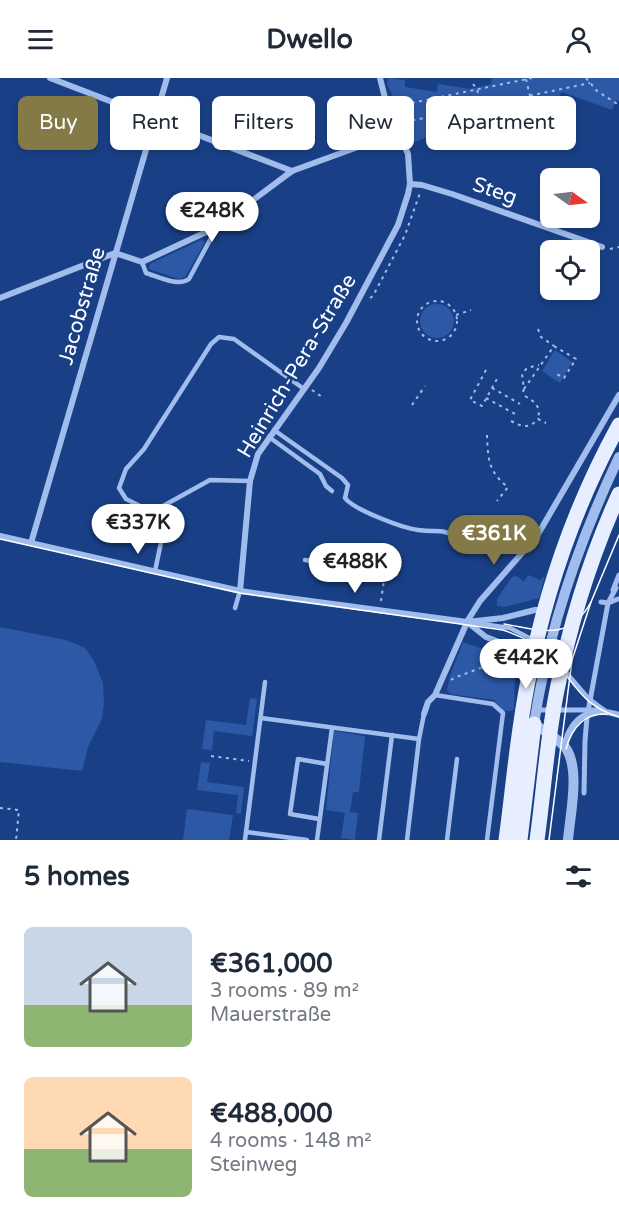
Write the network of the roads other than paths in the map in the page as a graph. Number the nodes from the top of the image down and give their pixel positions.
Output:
1 (50, 78) edge
2 (167, 78) edge
3 (380, 78) edge
4 (63, 80) edge
5 (162, 96) edge
6 (385, 96) edge
7 (110, 99) edge
8 (200, 135) edge
9 (146, 150) edge
10 (350, 150) edge
11 (406, 150) edge
12 (292, 171) junction
13 (410, 184) junction
14 (218, 227) junction
15 (602, 246) dead end
16 (115, 253) junction
17 (142, 262) junction
18 (0, 298) edge
19 (304, 389) junction
20 (619, 395) edge
21 (619, 425) edge
22 (274, 430) junction
23 (269, 437) junction
24 (619, 457) edge
25 (250, 481) junction
26 (332, 491) dead end
27 (619, 494) edge
28 (163, 506) junction
29 (0, 536) edge
30 (459, 539) dead end
31 (31, 543) junction
32 (305, 560) dead end
33 (155, 571) junction
34 (396, 574) dead end
35 (619, 575) edge
36 (616, 588) dead end
37 (240, 591) junction
38 (618, 599) edge
39 (604, 602) junction
40 (236, 608) dead end
41 (560, 612) junction
42 (467, 622) junction
43 (548, 656) junction
44 (265, 682) dead end
45 (435, 694) junction
46 (590, 701) junction
47 (604, 710) junction
48 (589, 712) junction
49 (424, 714) joint
50 (619, 715) edge
51 (536, 717) junction
52 (261, 718) junction
53 (332, 728) junction
54 (392, 735) junction
55 (419, 739) junction
56 (564, 746) junction
57 (457, 759) dead end
58 (327, 764) junction
59 (584, 793) dead end
60 (320, 819) junction
61 (246, 832) junction
62 (245, 840) edge
63 (307, 840) edge
64 (317, 840) edge
65 (378, 840) edge
66 (407, 840) edge
67 (447, 840) edge
68 (487, 840) edge
69 (506, 840) edge
70 (520, 840) edge
71 (537, 840) edge
72 (568, 840) edge

1 - 4 street
2 - 5 street, Jacobstraße
3 - 6 street, Heinrich-Pera-Straße
4 - 7 street
8 - 12 street
9 - 16 street, Jacobstraße
10 - 12 street
11 - 13 street, Heinrich-Pera-Straße
12 - 14 street
13 - 15 street, Steg
13 - 19 street, Heinrich-Pera-Straße
14 - 17 street
14 - 17 lane
16 - 17 street
16 - 18 street
16 - 31 street, Jacobstraße
19 - 22 street, Heinrich-Pera-Straße
19 - 28 lane
20 - 42 street
21 - 69 main road, bridge
22 - 23 street, Heinrich-Pera-Straße
22 - 30 lane
23 - 25 street, Heinrich-Pera-Straße
23 - 26 lane
24 - 41 street
25 - 28 lane
25 - 37 street, Heinrich-Pera-Straße
27 - 71 main road, bridge
28 - 33 lane
29 - 31 street
31 - 33 street
32 - 34 lane
33 - 37 street
35 - 39 street
36 - 39 street
37 - 40 lane
37 - 42 street
38 - 39 street
39 - 46 street
41 - 42 street
41 - 43 street
42 - 43 street
42 - 43 lane
42 - 45 street
43 - 46 lane
43 - 51 street
44 - 52 lane
45 - 49 street
45 - 68 lane
46 - 47 lane
46 - 48 street
47 - 48 street
47 - 50 street
48 - 51 street
48 - 56 street
48 - 59 street
49 - 55 lane
51 - 56 street
51 - 70 main road
52 - 53 lane
52 - 61 lane
53 - 54 lane
53 - 58 lane
54 - 55 lane
54 - 65 lane
55 - 66 lane
56 - 72 street
57 - 67 lane
58 - 60 lane
58 - 60 lane
60 - 64 lane
61 - 62 lane
61 - 63 lane

